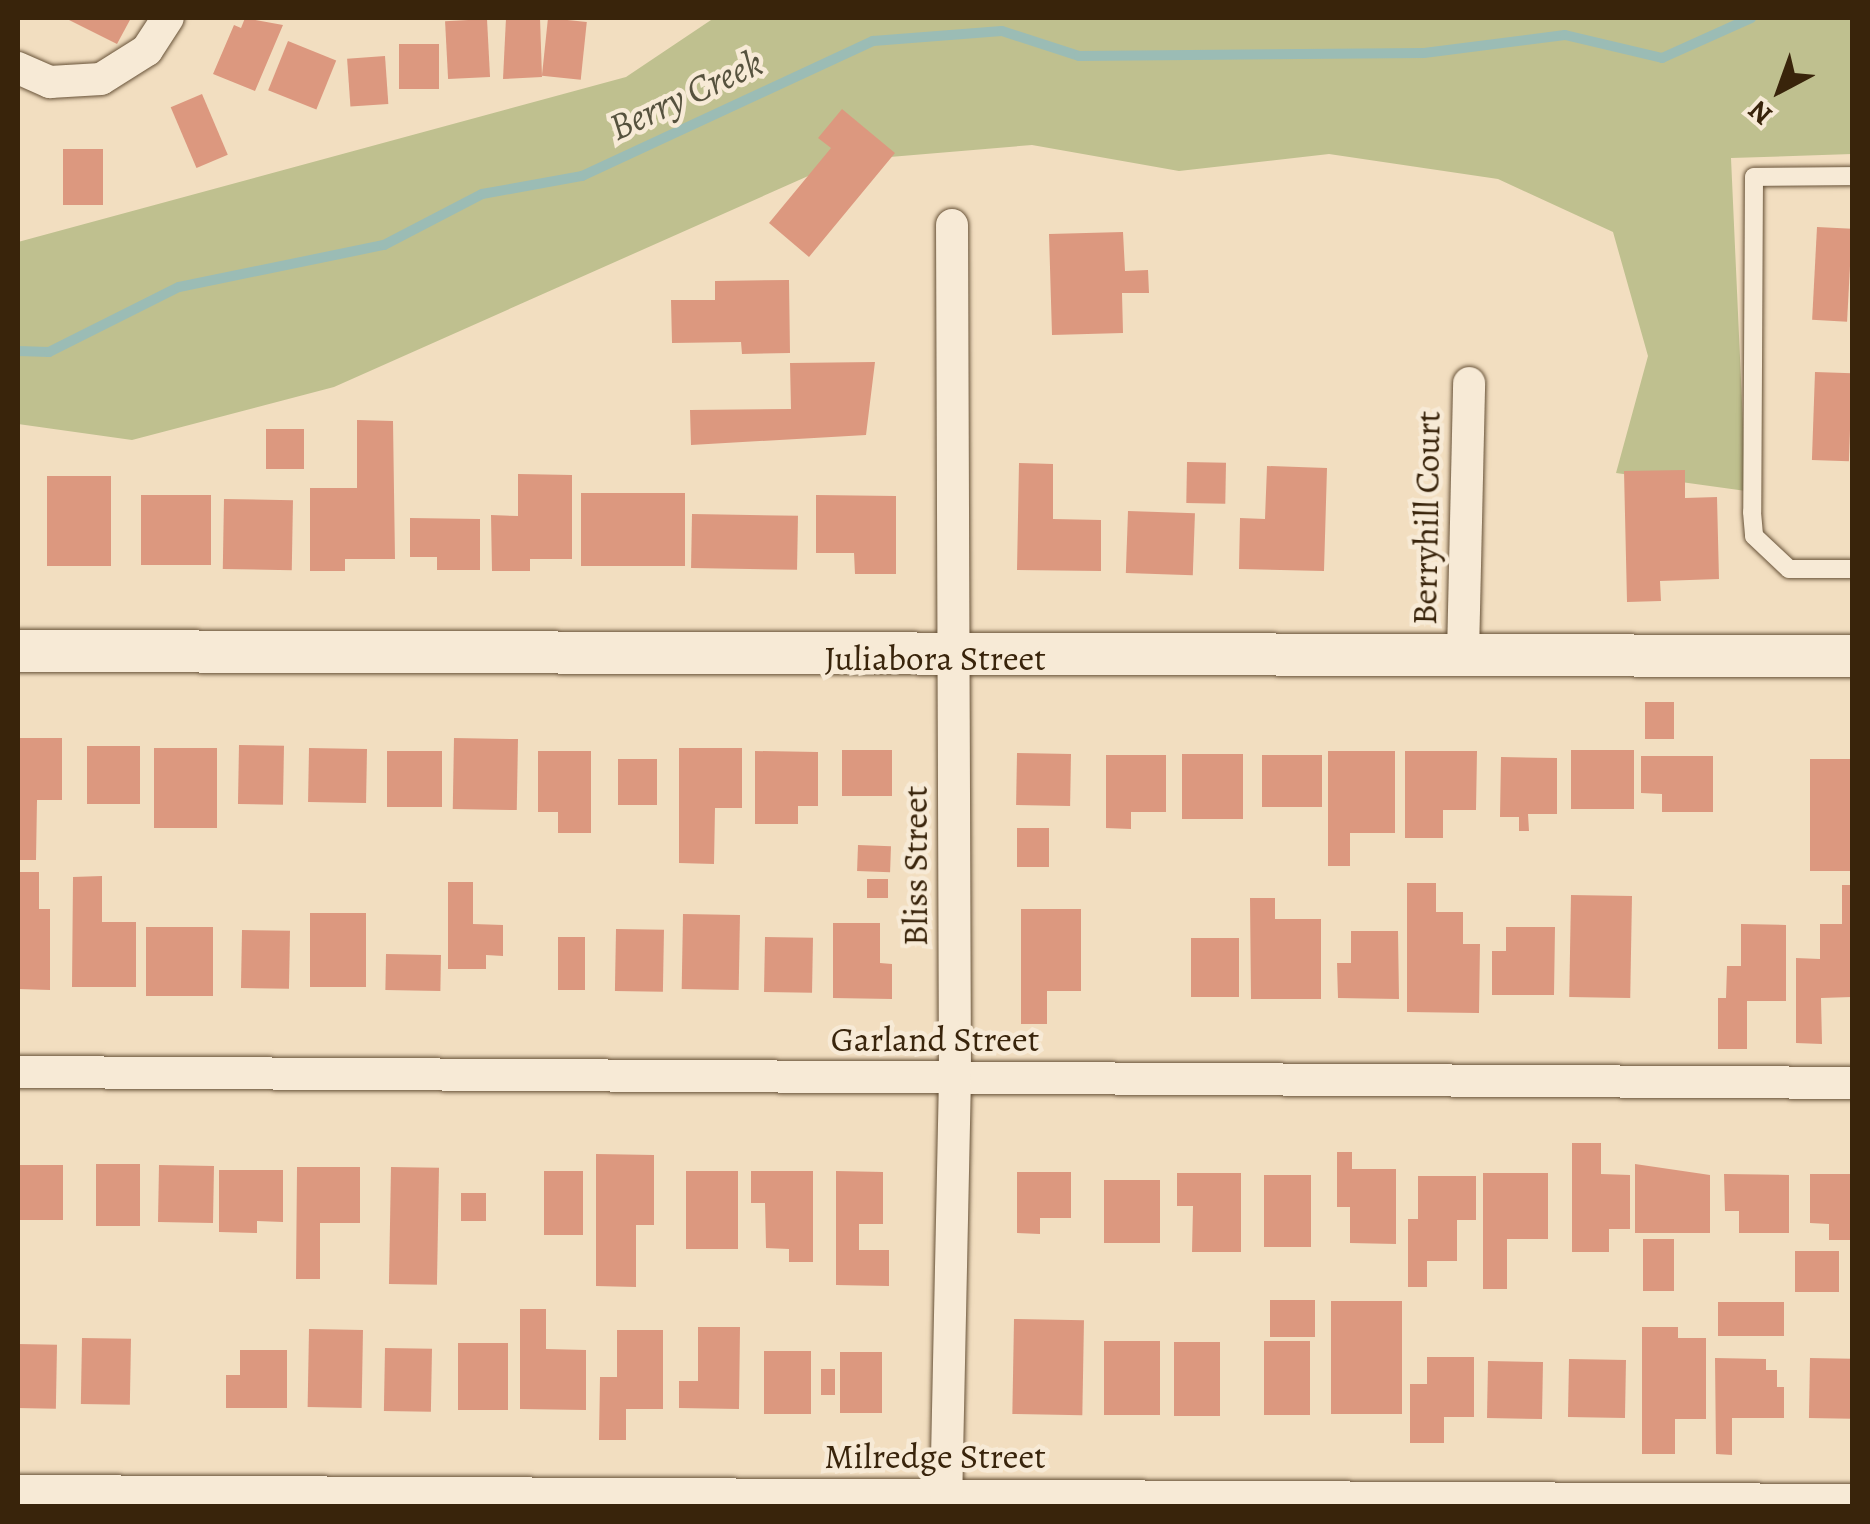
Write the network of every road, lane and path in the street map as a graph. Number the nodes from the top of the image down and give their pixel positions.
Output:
1 (168, 18) edge
2 (18, 68) edge
3 (1852, 176) edge
4 (952, 225) dead end
5 (1468, 383) dead end
6 (1852, 570) edge
7 (18, 651) edge
8 (1463, 654) junction
9 (1852, 656) edge
10 (956, 659) junction
11 (18, 1072) edge
12 (955, 1079) junction
13 (1852, 1083) edge
14 (18, 1490) edge
15 (1852, 1500) edge
16 (946, 1502) edge

1 - 2 street
3 - 6 lane
4 - 10 street, Bliss Street
5 - 8 street, Berryhill Court
7 - 10 street, Juliabora Street
8 - 9 street, Juliabora Street
8 - 10 street, Juliabora Street
10 - 12 street, Bliss Street
11 - 12 street, Garland Street
12 - 13 street, Garland Street
12 - 16 street, Bliss Street
14 - 16 street, Milredge Street
15 - 16 street, Milredge Street

